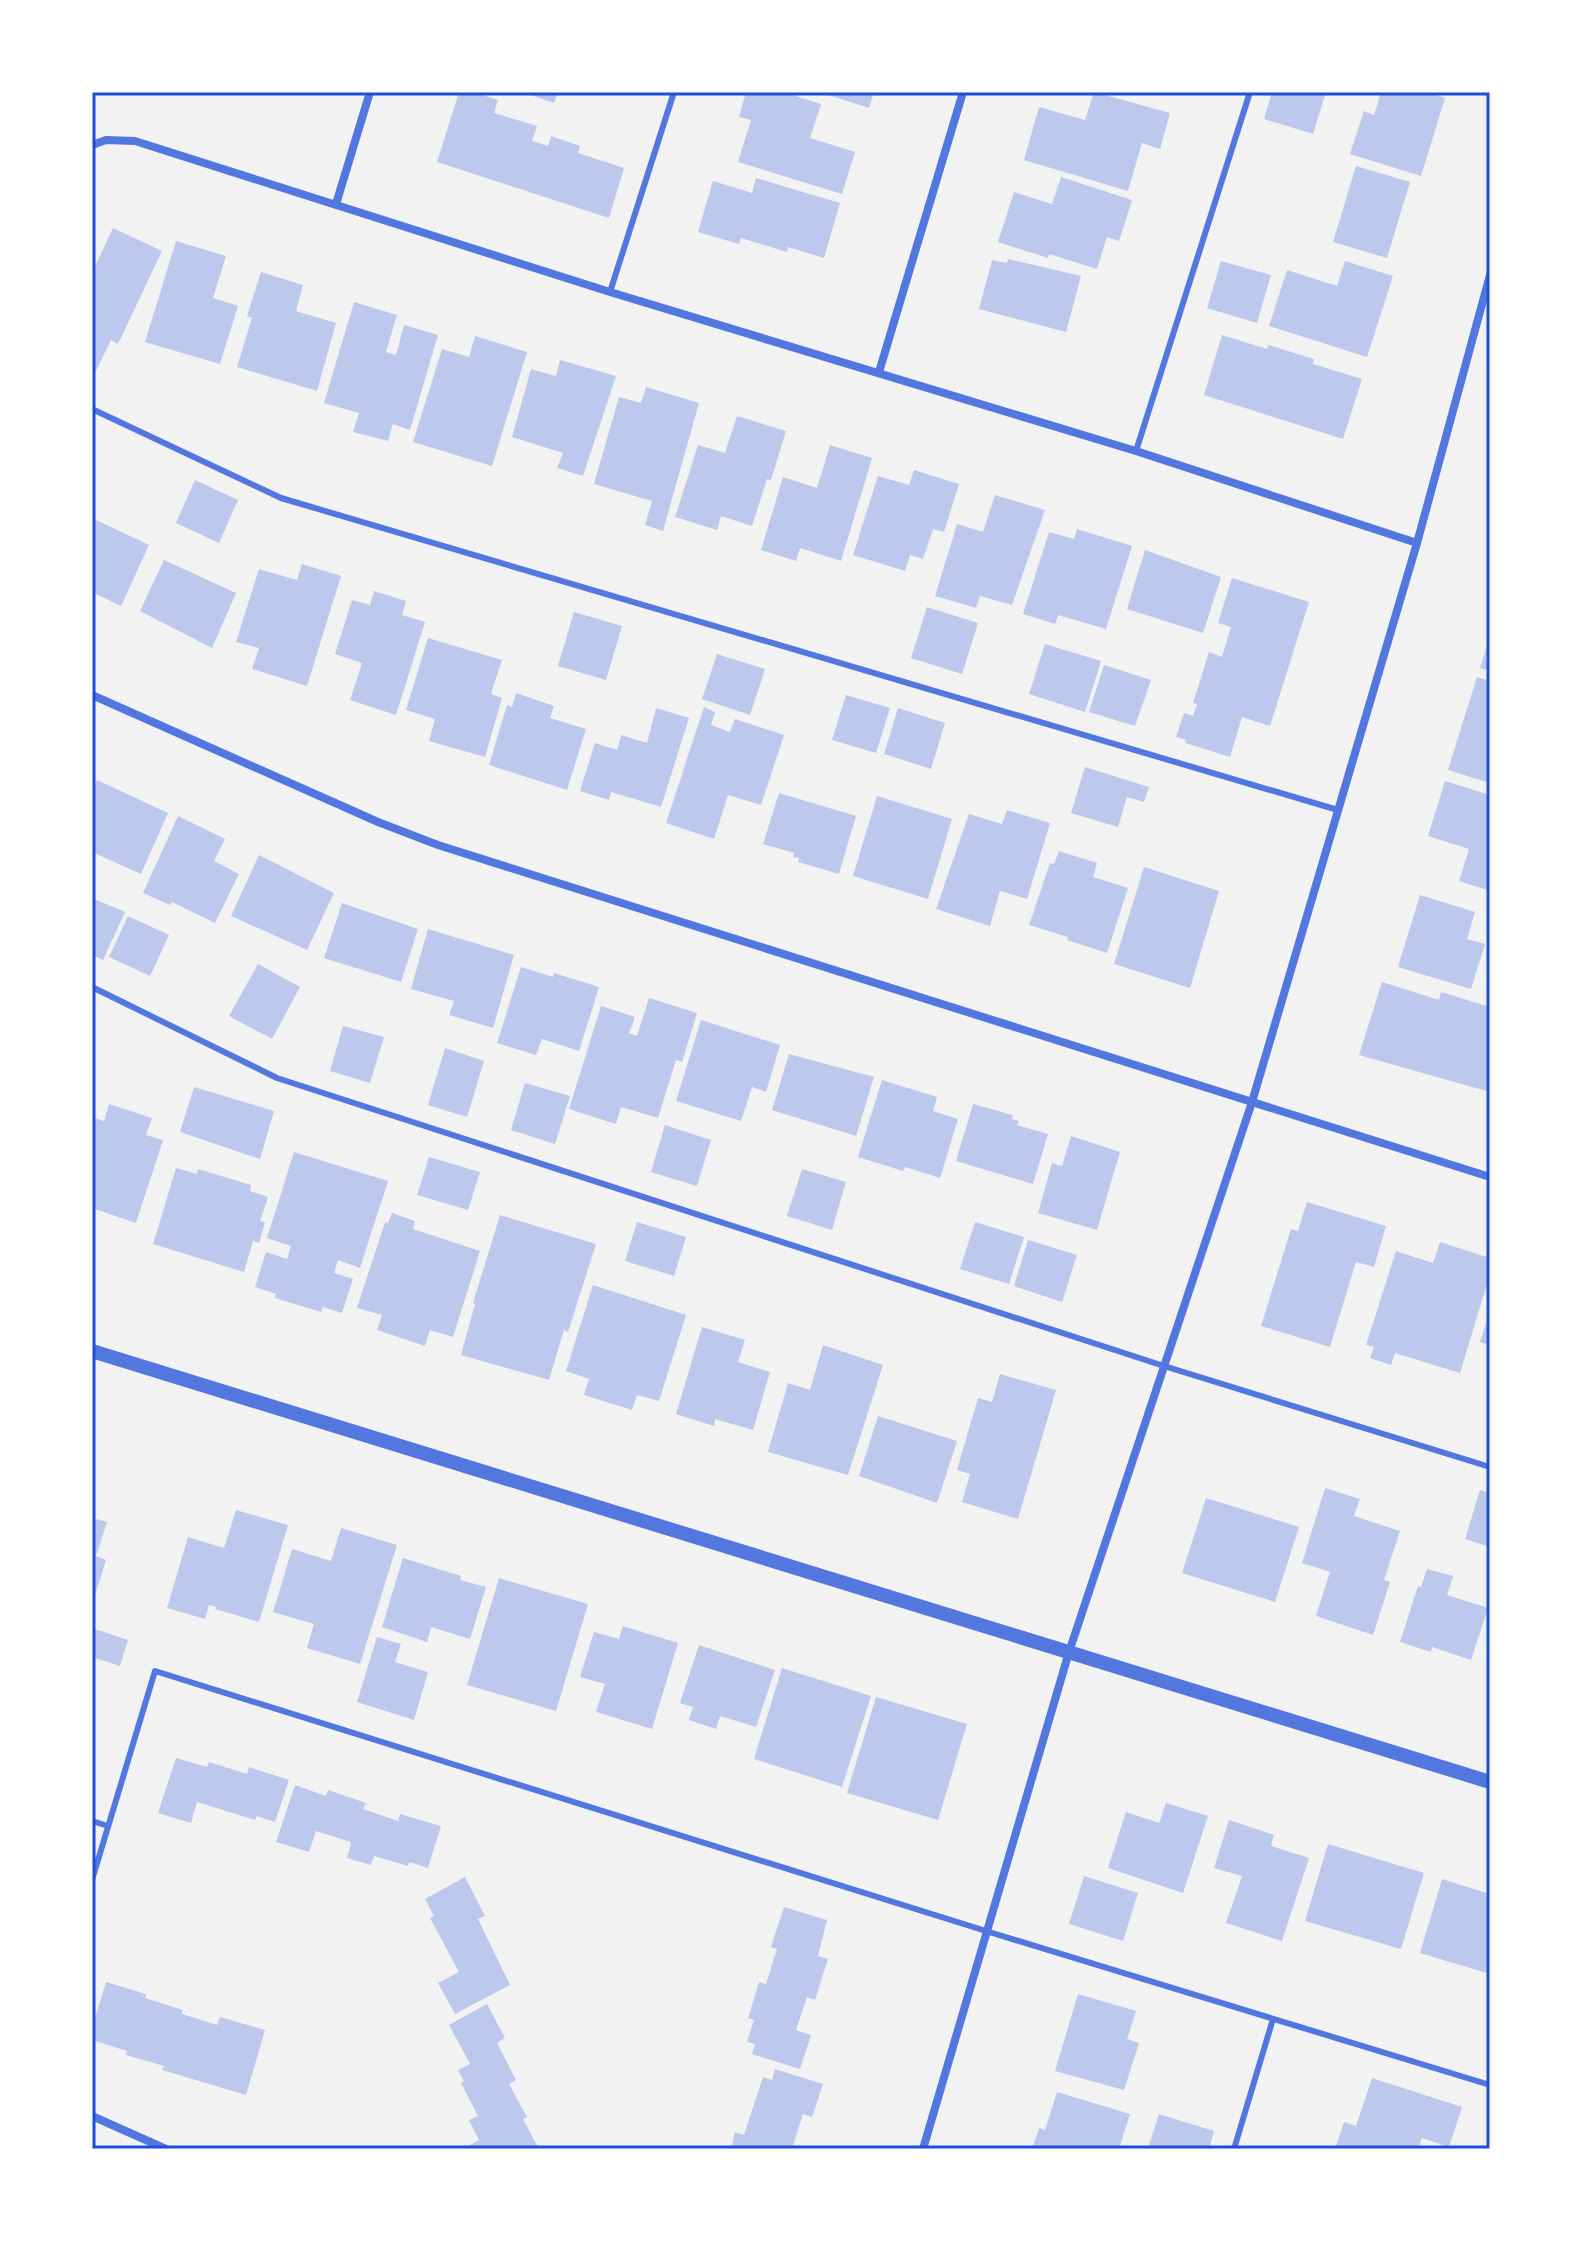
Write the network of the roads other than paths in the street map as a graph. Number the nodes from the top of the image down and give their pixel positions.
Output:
1 (370, 92) edge
2 (674, 92) edge
3 (963, 92) edge
4 (1250, 92) edge
5 (92, 145) edge
6 (336, 204) junction
7 (1490, 275) edge
8 (610, 292) junction
9 (879, 372) junction
10 (92, 409) edge
11 (1136, 451) junction
12 (1417, 543) junction
13 (92, 695) edge
14 (1338, 810) junction
15 (92, 987) edge
16 (1252, 1102) junction
17 (1490, 1177) edge
18 (92, 1351) edge
19 (1164, 1366) junction
20 (1490, 1467) edge
21 (1069, 1652) junction
22 (1490, 1782) edge
23 (92, 1821) edge
24 (108, 1826) junction
25 (92, 1880) edge
26 (986, 1931) junction
27 (1273, 2019) junction
28 (1490, 2085) edge
29 (92, 2116) edge
30 (166, 2149) edge
31 (923, 2149) edge
32 (1234, 2149) edge

1 - 6 street
2 - 8 lane
3 - 9 street
4 - 11 lane
5 - 6 street
6 - 8 street
7 - 12 street
8 - 9 street
9 - 11 street
10 - 14 lane
11 - 12 street
12 - 14 street
13 - 16 street
14 - 16 street
15 - 19 lane
16 - 17 street
16 - 19 street
18 - 21 street
19 - 20 lane
19 - 21 street
21 - 22 street
21 - 26 street
23 - 24 lane
24 - 25 lane
24 - 26 lane
26 - 27 lane
26 - 31 street
27 - 28 lane
27 - 32 lane
29 - 30 street

